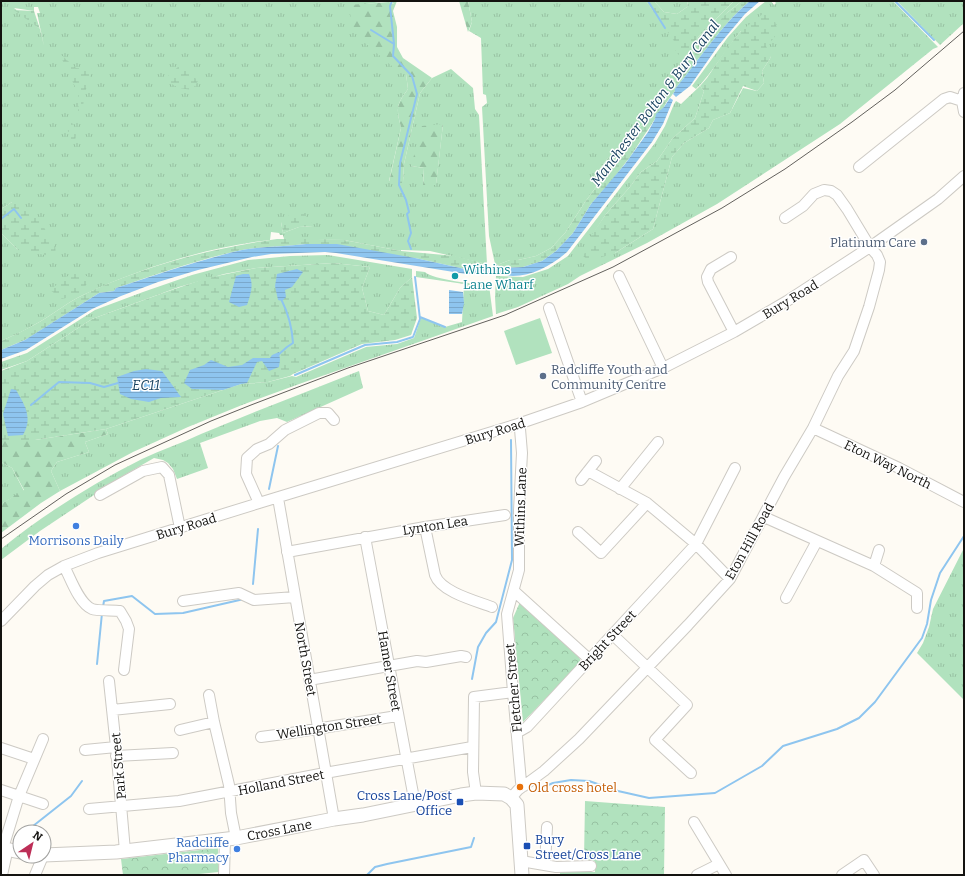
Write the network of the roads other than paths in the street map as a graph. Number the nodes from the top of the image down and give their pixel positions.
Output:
1 (963, 97) edge
2 (964, 112) edge
3 (859, 167) dead end
4 (964, 176) edge
5 (786, 218) dead end
6 (870, 247) junction
7 (731, 257) dead end
8 (620, 276) dead end
9 (549, 308) dead end
10 (734, 332) junction
11 (663, 368) junction
12 (582, 402) junction
13 (334, 420) dead end
14 (518, 424) junction
15 (813, 428) junction
16 (658, 442) dead end
17 (596, 461) dead end
18 (735, 468) dead end
19 (588, 471) junction
20 (581, 480) dead end
21 (620, 489) junction
22 (100, 495) dead end
23 (278, 498) junction
24 (964, 502) edge
25 (259, 503) junction
26 (647, 503) junction
27 (505, 516) dead end
28 (764, 517) junction
29 (425, 526) junction
30 (180, 528) junction
31 (578, 532) dead end
32 (366, 537) junction
33 (817, 541) junction
34 (696, 544) junction
35 (879, 550) dead end
36 (287, 552) junction
37 (64, 566) junction
38 (874, 566) junction
39 (730, 579) junction
40 (514, 591) junction
41 (295, 597) junction
42 (786, 598) dead end
43 (183, 601) dead end
44 (492, 607) dead end
45 (917, 608) dead end
46 (1, 621) edge
47 (613, 635) junction
48 (466, 657) dead end
49 (589, 659) junction
50 (390, 665) junction
51 (648, 668) junction
52 (124, 670) dead end
53 (309, 680) junction
54 (109, 681) dead end
55 (513, 692) junction
56 (209, 695) dead end
57 (170, 704) dead end
58 (112, 710) junction
59 (397, 716) junction
60 (214, 722) junction
61 (318, 728) junction
62 (180, 730) dead end
63 (516, 731) junction
64 (261, 737) dead end
65 (42, 739) dead end
66 (1, 748) edge
67 (472, 748) junction
68 (85, 750) dead end
69 (116, 752) junction
70 (173, 752) dead end
71 (406, 758) junction
72 (34, 759) junction
73 (326, 773) junction
74 (691, 773) dead end
75 (524, 786) junction
76 (1, 790) edge
77 (229, 792) junction
78 (476, 793) junction
79 (20, 796) junction
80 (511, 798) junction
81 (43, 804) dead end
82 (415, 804) junction
83 (121, 805) junction
84 (89, 808) dead end
85 (334, 819) junction
86 (694, 822) dead end
87 (547, 827) dead end
88 (230, 838) junction
89 (3, 851) edge
90 (125, 851) junction
91 (52, 855) edge
92 (521, 862) junction
93 (40, 864) edge
94 (719, 864) junction
95 (545, 865) junction
96 (591, 866) dead end
97 (2, 875) edge
98 (35, 875) edge
99 (224, 875) edge
100 (522, 875) edge
101 (697, 875) edge
102 (726, 875) edge
103 (842, 875) edge
104 (874, 875) edge

1 - 2 street
1 - 3 street
4 - 6 street, Bury Road
5 - 6 street, Eton Hill Road
6 - 10 street, Bury Road
6 - 15 street, Eton Hill Road
7 - 10 street
8 - 11 street
9 - 12 street
10 - 11 street, Bury Road
11 - 12 street, Bury Road
12 - 14 street, Bury Road
13 - 25 street
14 - 23 street, Bury Road
14 - 40 street, Withins Lane
15 - 24 street, Eton Way North
15 - 28 street, Eton Hill Road
16 - 21 street
17 - 19 street
18 - 34 street, Bright Street
19 - 20 street
19 - 21 street
21 - 26 street
22 - 30 street
23 - 25 street, Bury Road
23 - 36 street, North Street
25 - 30 street, Bury Road
26 - 31 street
26 - 34 street
27 - 29 street, Lynton Lea
28 - 33 street
28 - 39 street, Eton Hill Road
29 - 32 street, Lynton Lea
29 - 44 street
30 - 37 street, Bury Road
32 - 36 street, Lynton Lea
32 - 50 street, Hamer Street
33 - 38 street
33 - 42 street
34 - 39 street
34 - 47 street, Bright Street
35 - 38 street
36 - 41 street, North Street
37 - 46 street, Bury Road
37 - 52 street
38 - 45 street
39 - 51 street, Eton Hill Road
40 - 49 street
40 - 55 street, Fletcher Street
41 - 43 street
41 - 53 street, North Street
47 - 49 street, Bright Street
47 - 51 street
48 - 50 street
49 - 63 street, Bright Street
50 - 53 street
50 - 59 street, Hamer Street
51 - 74 street
51 - 75 street, Eton Hill Road
53 - 61 street, North Street
54 - 58 street, Park Street
55 - 63 street, Fletcher Street
55 - 67 street
56 - 60 street
57 - 58 street
58 - 69 street, Park Street
59 - 61 street, Wellington Street
59 - 71 street, Hamer Street
60 - 62 street
60 - 77 street
61 - 64 street, Wellington Street
61 - 73 street, North Street
63 - 75 street, Fletcher Street
65 - 72 street
66 - 72 street
67 - 71 street, Holland Street
67 - 78 street
68 - 69 street
69 - 70 street
69 - 83 street, Park Street
71 - 73 street, Holland Street
71 - 82 street, Hamer Street
72 - 79 street
73 - 77 street, Holland Street
73 - 85 street, North Street
75 - 80 street, Eton Hill Road
76 - 79 street
77 - 83 street, Holland Street
77 - 88 street
78 - 80 main road, Cross Lane
78 - 82 main road, Cross Lane
79 - 81 street
79 - 89 street
80 - 92 main road
82 - 85 main road, Cross Lane
83 - 84 street, Holland Street
83 - 90 street, Park Street
85 - 88 main road, Cross Lane
86 - 94 street
87 - 95 street
88 - 90 main road, Cross Lane
88 - 99 street
89 - 97 street
90 - 91 main road, Cross Lane
92 - 95 street
92 - 100 main road
93 - 98 street
94 - 101 street
94 - 102 street
95 - 96 street
103 - 104 street

